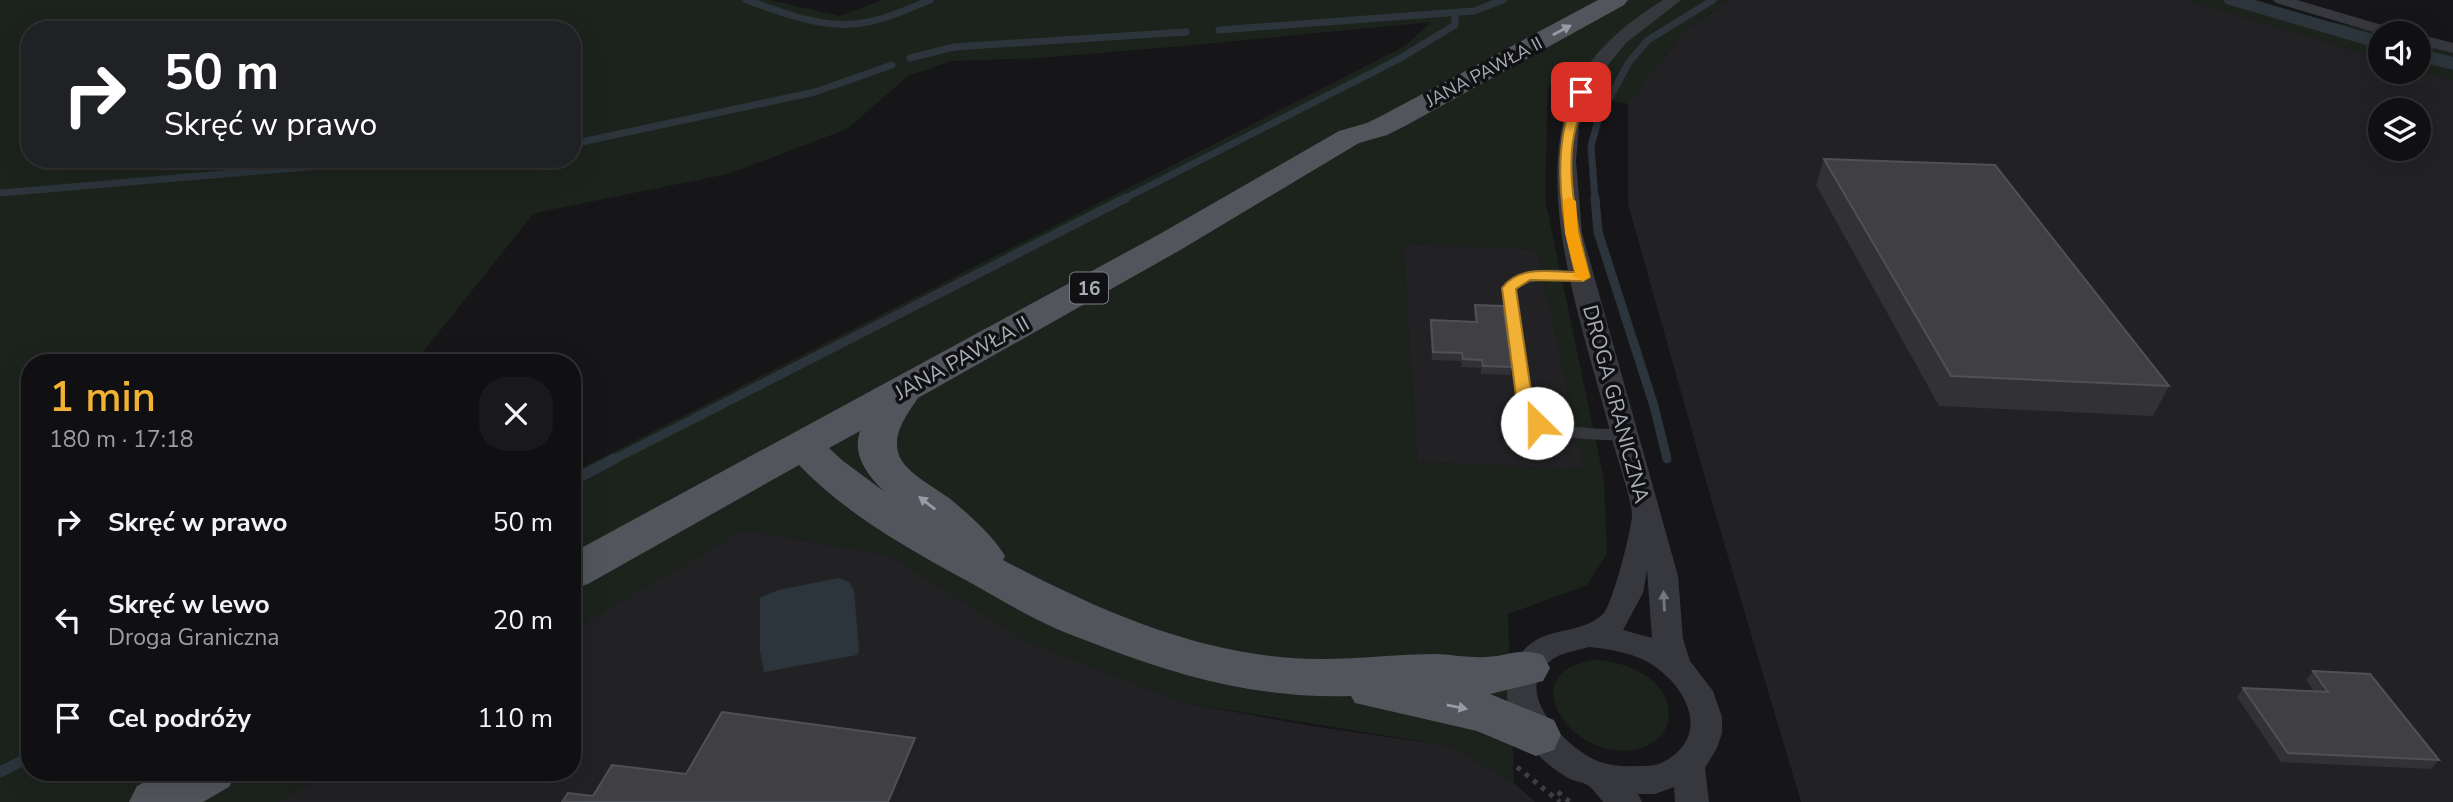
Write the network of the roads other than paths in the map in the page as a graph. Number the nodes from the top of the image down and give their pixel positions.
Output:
1 (1574, 0) edge
2 (1616, 0) edge
3 (1673, 0) edge
4 (2281, 0) edge
5 (2368, 26) edge
6 (2431, 42) edge
7 (2453, 48) edge
8 (1349, 137) junction
9 (1583, 277) junction
10 (903, 392) junction
11 (1624, 435) junction
12 (803, 446) junction
13 (1645, 516) junction
14 (581, 568) edge
15 (1011, 584) junction
16 (1589, 636) junction
17 (1677, 666) junction
18 (1526, 668) junction
19 (1318, 678) junction
20 (1536, 735) junction
21 (1688, 765) junction
22 (1602, 778) junction
23 (194, 781) edge
24 (156, 802) edge
25 (1625, 802) edge
26 (1692, 802) edge

1 - 8 main road, JANA PAWŁA II / 16
8 -> 2 main road, JANA PAWŁA II / 16
3 - 9 street, DROGA GRANICZNA
4 - 5 street
6 - 7 street
8 - 10 main road, JANA PAWŁA II / 16
9 - 11 street, DROGA GRANICZNA
9 - 11 lane
10 - 12 main road, JANA PAWŁA II / 16
15 -> 10 main road
11 - 13 street, DROGA GRANICZNA
12 - 14 main road, JANA PAWŁA II / 16
12 - 15 main road
13 - 16 street, DROGA GRANICZNA
17 -> 13 street, DROGA GRANICZNA
15 - 19 main road
16 - 17 street
16 - 18 street
17 - 21 street
18 - 19 main road
18 - 20 street
19 -> 20 main road
20 - 22 street
21 - 22 street
21 - 26 street
22 - 25 street
23 - 24 main road

